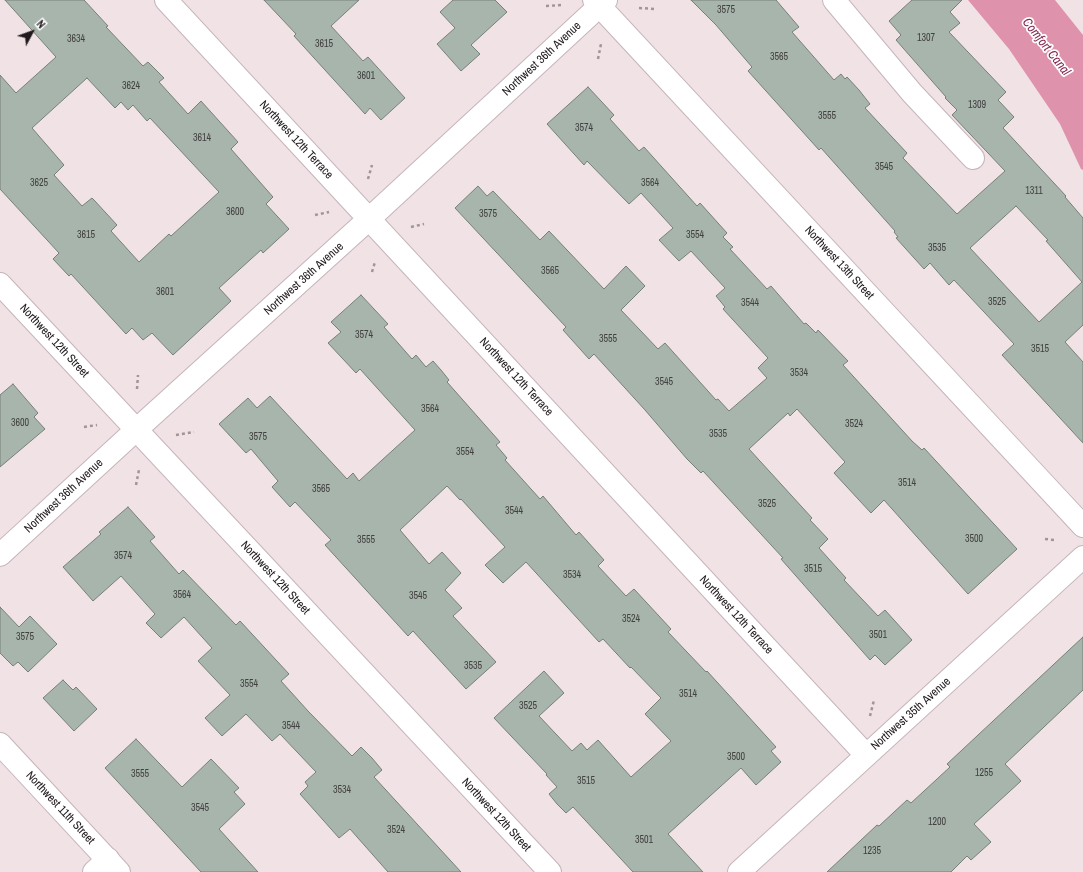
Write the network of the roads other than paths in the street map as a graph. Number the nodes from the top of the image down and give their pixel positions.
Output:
1 (166, 0) edge
2 (834, 0) edge
3 (600, 2) edge
4 (973, 158) dead end
5 (370, 219) junction
6 (0, 284) edge
7 (136, 430) junction
8 (1083, 526) edge
9 (0, 555) edge
10 (1083, 557) edge
11 (0, 744) edge
12 (866, 755) junction
13 (107, 868) edge
14 (550, 872) edge
15 (740, 872) edge

1 - 5 street, Northwest 12th Terrace
2 - 4 street
3 - 5 street, Northwest 36th Avenue
3 - 8 street, Northwest 13th Street
5 - 7 street, Northwest 36th Avenue
5 - 12 street, Northwest 12th Terrace
6 - 7 street, Northwest 12th Street
7 - 9 street, Northwest 36th Avenue
7 - 14 street, Northwest 12th Street
10 - 12 street, Northwest 35th Avenue
11 - 13 street, Northwest 11th Street
12 - 15 street, Northwest 35th Avenue

